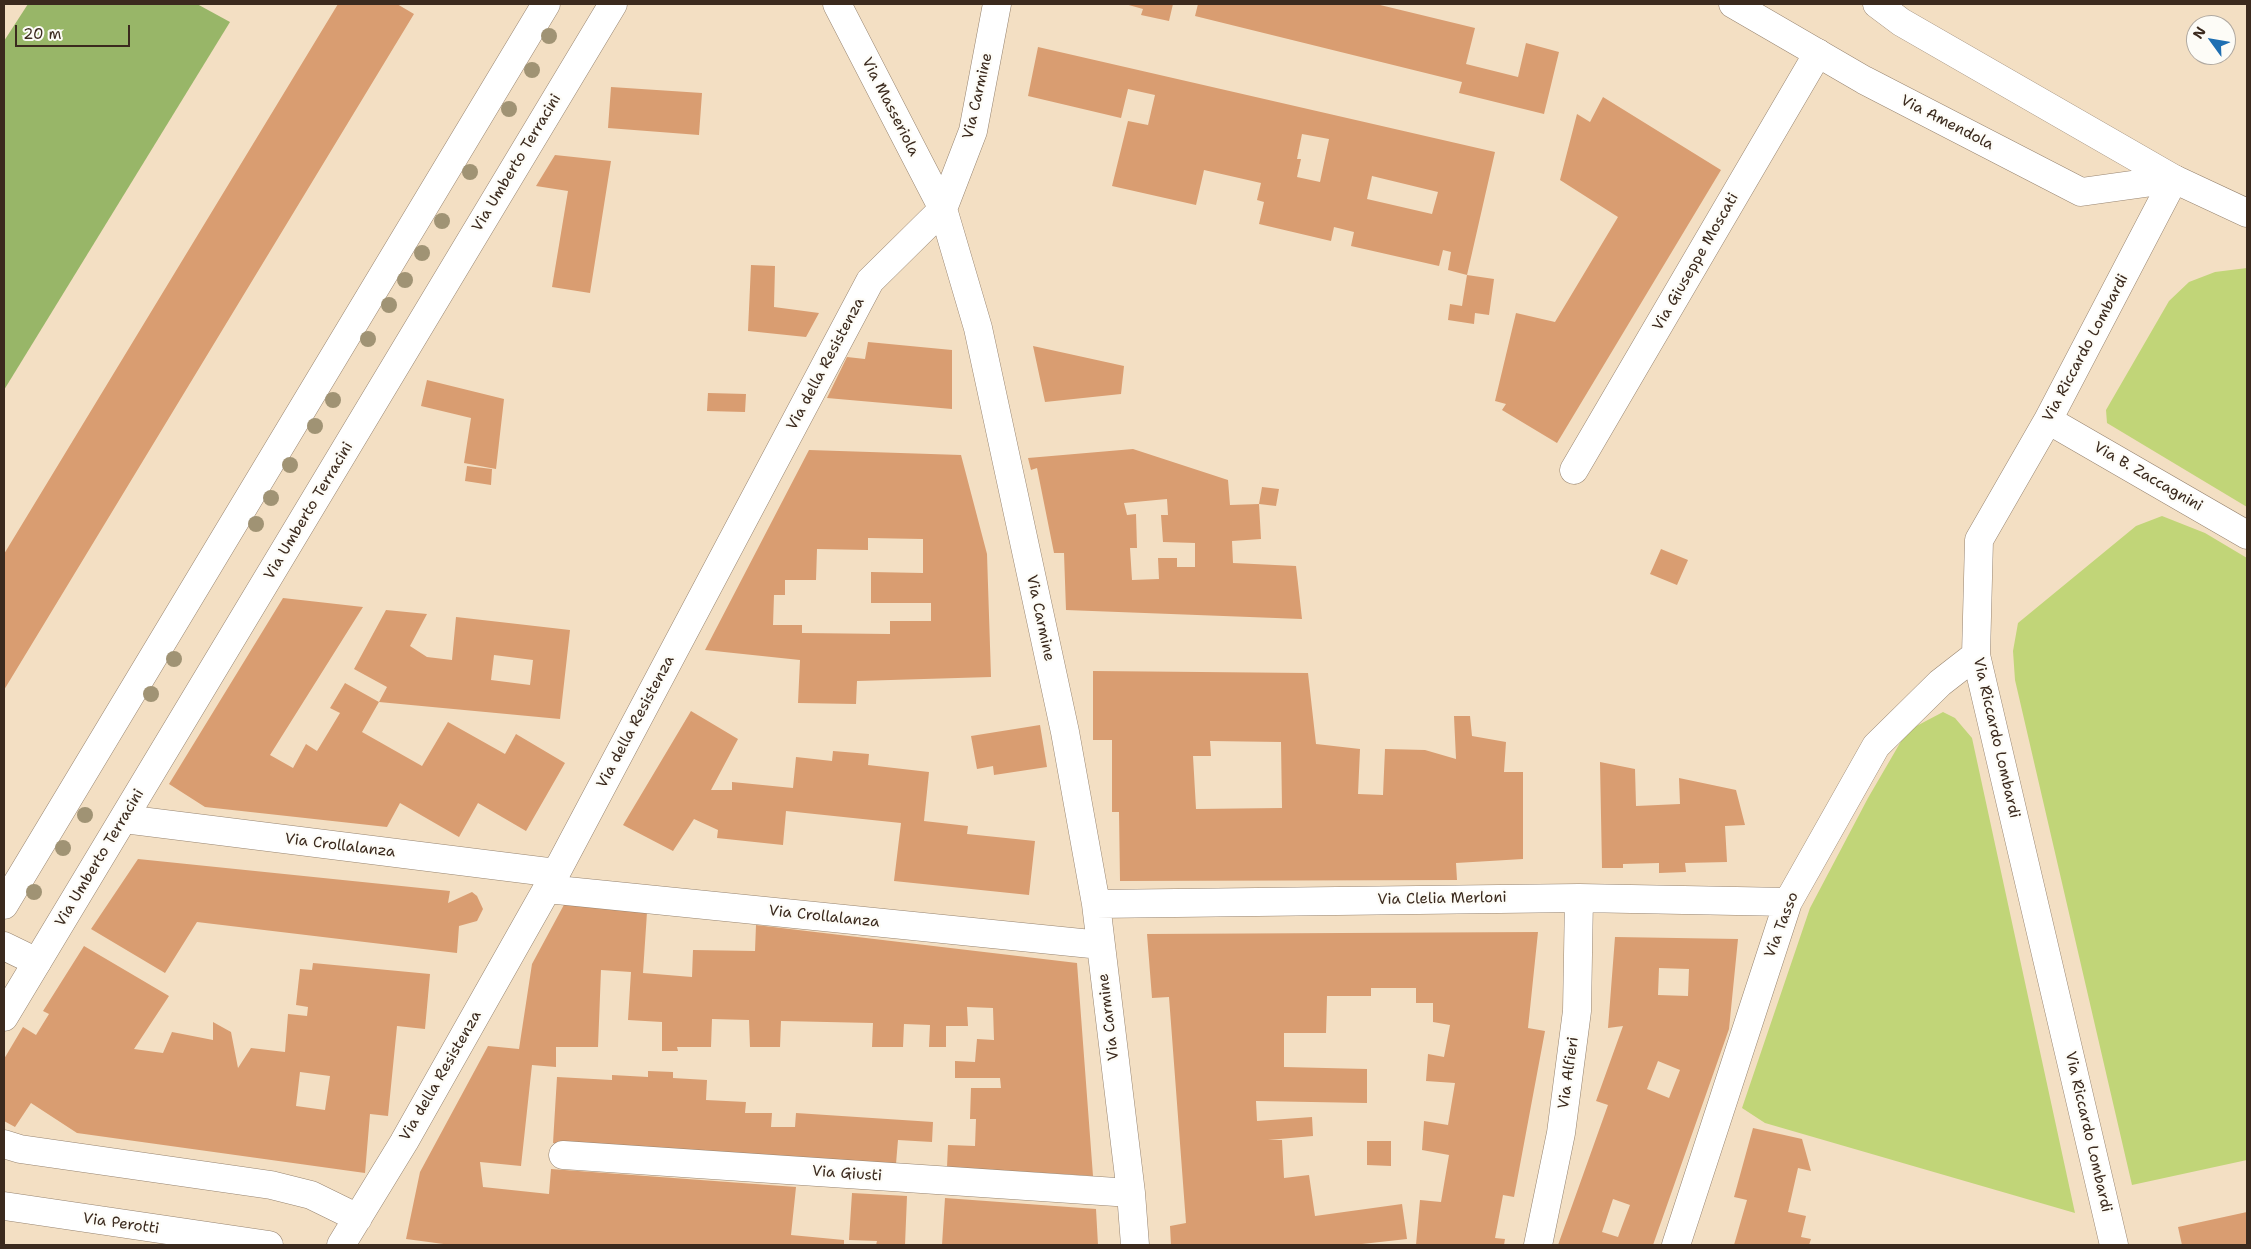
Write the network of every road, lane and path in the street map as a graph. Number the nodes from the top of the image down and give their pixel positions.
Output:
1 (546, 4) edge
2 (613, 4) edge
3 (837, 4) edge
4 (997, 4) edge
5 (1733, 4) edge
6 (1877, 4) edge
7 (1818, 53) junction
8 (2174, 178) junction
9 (943, 210) junction
10 (2247, 213) edge
11 (2048, 420) junction
12 (1574, 470) dead end
13 (2247, 535) edge
14 (1976, 655) junction
15 (124, 819) junction
16 (552, 881) junction
17 (1579, 898) junction
18 (1788, 902) junction
19 (1096, 904) junction
20 (4, 905) edge
21 (1101, 945) junction
22 (4, 946) edge
23 (37, 962) junction
24 (4, 1017) edge
25 (4, 1144) edge
26 (563, 1155) dead end
27 (1131, 1193) junction
28 (4, 1206) edge
29 (358, 1218) junction
30 (269, 1245) edge
31 (341, 1245) edge
32 (1135, 1245) edge
33 (1538, 1245) edge
34 (1676, 1245) edge
35 (2114, 1245) edge

1 - 20 street
2 - 15 street, Via Umberto Terracini
3 - 9 street, Via Masseriola
4 - 9 street, Via Carmine
5 - 7 street, Via Amendola
6 - 8 street
7 - 8 street, Via Amendola
7 - 12 street, Via Giuseppe Moscati
8 - 10 street
8 - 11 street, Via Riccardo Lombardi
9 - 16 street, Via della Resistenza
9 - 19 street, Via Carmine
11 - 13 street, Via B. Zaccagnini
11 - 14 street, Via Riccardo Lombardi
14 - 18 street, Via Tasso
14 - 35 street, Via Riccardo Lombardi
15 - 16 street, Via Crollalanza
15 - 23 street, Via Umberto Terracini
16 - 21 street, Via Crollalanza
16 - 29 street, Via della Resistenza
17 - 18 street, Via Clelia Merloni
17 - 19 street, Via Clelia Merloni
17 - 33 street, Via Alfieri
18 - 34 street, Via Tasso
19 - 21 street, Via Carmine
21 - 27 street, Via Carmine
22 - 23 street
23 - 24 street, Via Umberto Terracini
25 - 29 street
26 - 27 street, Via Giusti
27 - 32 street, Via Carmine
28 - 30 street, Via Perotti
29 - 31 street, Via della Resistenza

